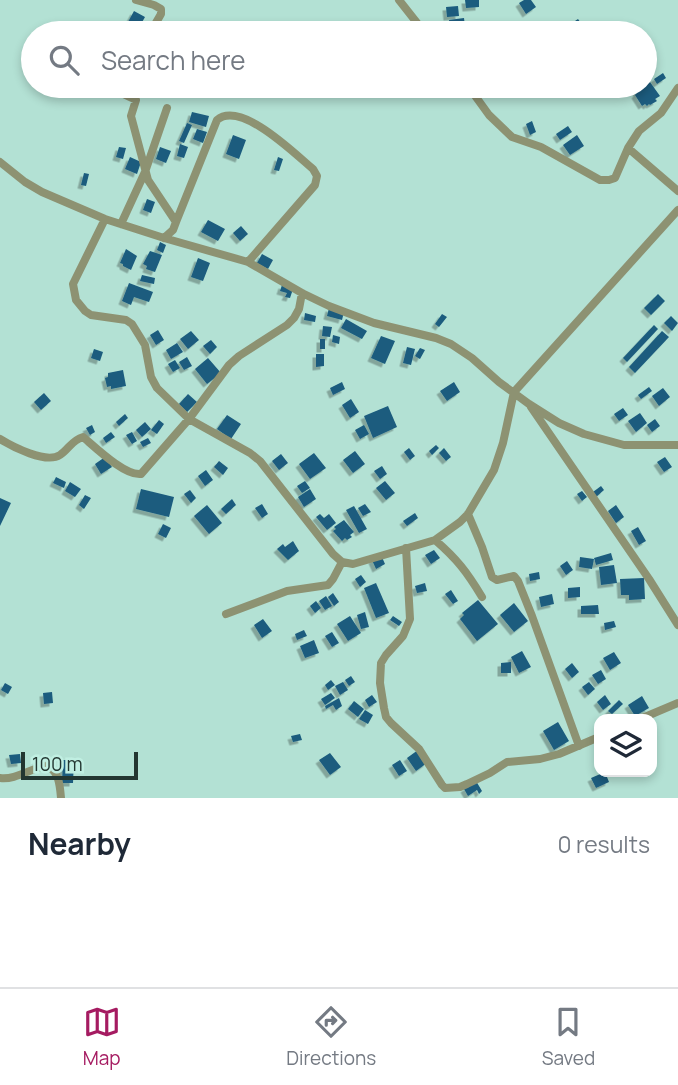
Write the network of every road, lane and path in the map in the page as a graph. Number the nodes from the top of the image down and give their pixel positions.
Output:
1 (136, 0) edge
2 (399, 0) edge
3 (157, 21) edge
4 (416, 21) edge
5 (678, 88) edge
6 (132, 98) edge
7 (477, 98) edge
8 (167, 108) dead end
9 (628, 148) junction
10 (0, 162) edge
11 (145, 172) junction
12 (678, 191) edge
13 (678, 210) edge
14 (105, 219) junction
15 (176, 222) junction
16 (121, 224) junction
17 (164, 238) junction
18 (248, 262) junction
19 (302, 293) junction
20 (514, 392) junction
21 (529, 404) junction
22 (189, 419) junction
23 (0, 439) edge
24 (677, 443) edge
25 (468, 514) junction
26 (435, 540) junction
27 (406, 548) junction
28 (342, 562) junction
29 (482, 597) dead end
30 (226, 614) dead end
31 (678, 625) edge
32 (678, 703) edge
33 (652, 714) edge
34 (594, 739) edge
35 (579, 746) junction
36 (0, 778) edge
37 (61, 798) edge

1 - 3 street
2 - 4 street
5 - 9 street
6 - 11 street
7 - 9 street
8 - 11 street
9 - 12 street
10 - 14 street
11 - 15 street
11 - 16 street
13 - 20 street
14 - 16 street
14 - 22 street
15 - 17 street
15 - 18 street
16 - 17 street
17 - 18 street
18 - 19 street
19 - 20 street
19 - 22 street
20 - 21 street
20 - 25 street
21 - 24 street
21 - 31 street
22 - 23 street
22 - 28 street
25 - 26 street
25 - 35 street
26 - 27 street
26 - 29 street
27 - 28 street
27 - 35 street
28 - 30 street
32 - 33 street
34 - 35 street
36 - 37 street

